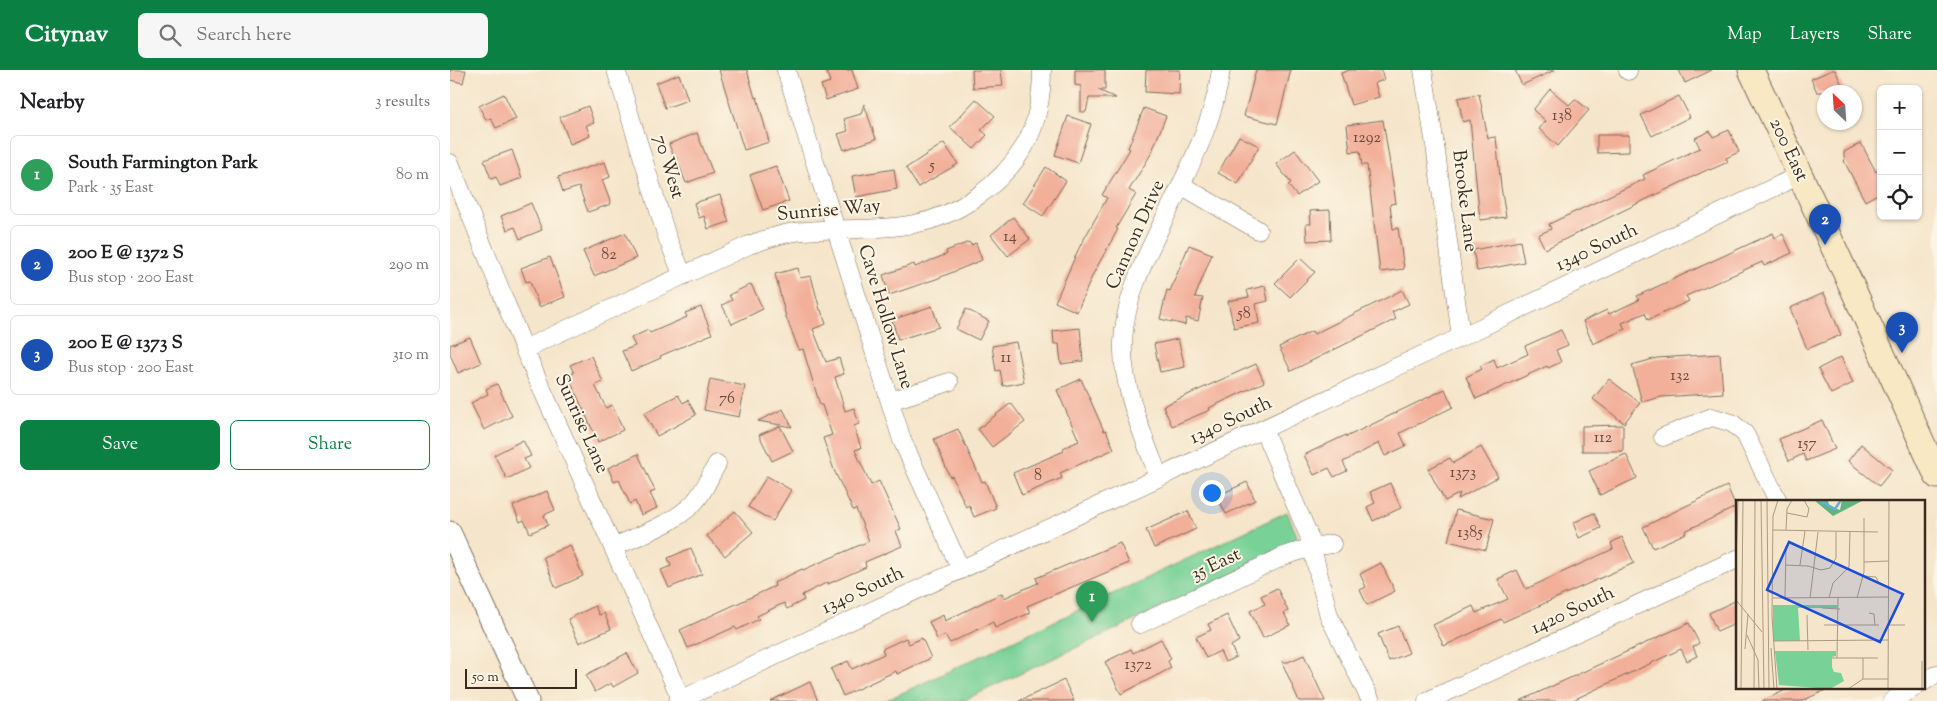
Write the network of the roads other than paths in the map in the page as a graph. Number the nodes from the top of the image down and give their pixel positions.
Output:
1 (616, 70) edge
2 (786, 70) edge
3 (1042, 70) edge
4 (1221, 70) edge
5 (1423, 70) edge
6 (1751, 70) edge
7 (450, 163) edge
8 (1800, 175) junction
9 (1181, 185) junction
10 (836, 230) junction
11 (1258, 230) dead end
12 (683, 276) junction
13 (1460, 337) junction
14 (524, 349) junction
15 (949, 382) dead end
16 (890, 401) junction
17 (1263, 429) junction
18 (1663, 437) dead end
19 (717, 464) dead end
20 (1937, 474) edge
21 (1159, 477) junction
22 (1778, 500) edge
23 (450, 532) edge
24 (1332, 544) dead end
25 (614, 547) junction
26 (1312, 547) junction
27 (1736, 559) edge
28 (961, 570) junction
29 (1140, 624) dead end
30 (1937, 674) edge
31 (1924, 681) edge
32 (1913, 688) edge
33 (679, 700) edge
34 (528, 701) edge
35 (1370, 701) edge
36 (1427, 701) edge
37 (1892, 701) edge

1 - 12 street, 70 West
2 - 10 street, Cave Hollow Lane
3 - 10 street, Sunrise Way
4 - 9 street, Cannon Drive
5 - 13 street, Brooke Lane
6 - 8 main road, 200 East
7 - 14 street, Sunrise Lane
8 - 13 street, 1340 South
8 - 20 main road, 200 East
9 - 11 street
9 - 21 street, Cannon Drive
10 - 12 street, Sunrise Way
10 - 16 street, Cave Hollow Lane
12 - 14 street, Sunrise Way
13 - 17 street, 1340 South
14 - 25 street, Sunrise Lane
15 - 16 street
16 - 28 street, Cave Hollow Lane
17 - 21 street, 1340 South
17 - 26 street
18 - 22 street
19 - 25 street
21 - 28 street, 1340 South
23 - 34 street
24 - 26 street, 35 East
25 - 33 street, Sunrise Lane
26 - 29 street, 35 East
26 - 35 street
27 - 36 street, 1420 South
28 - 33 street, 1340 South
30 - 31 street
32 - 37 street

